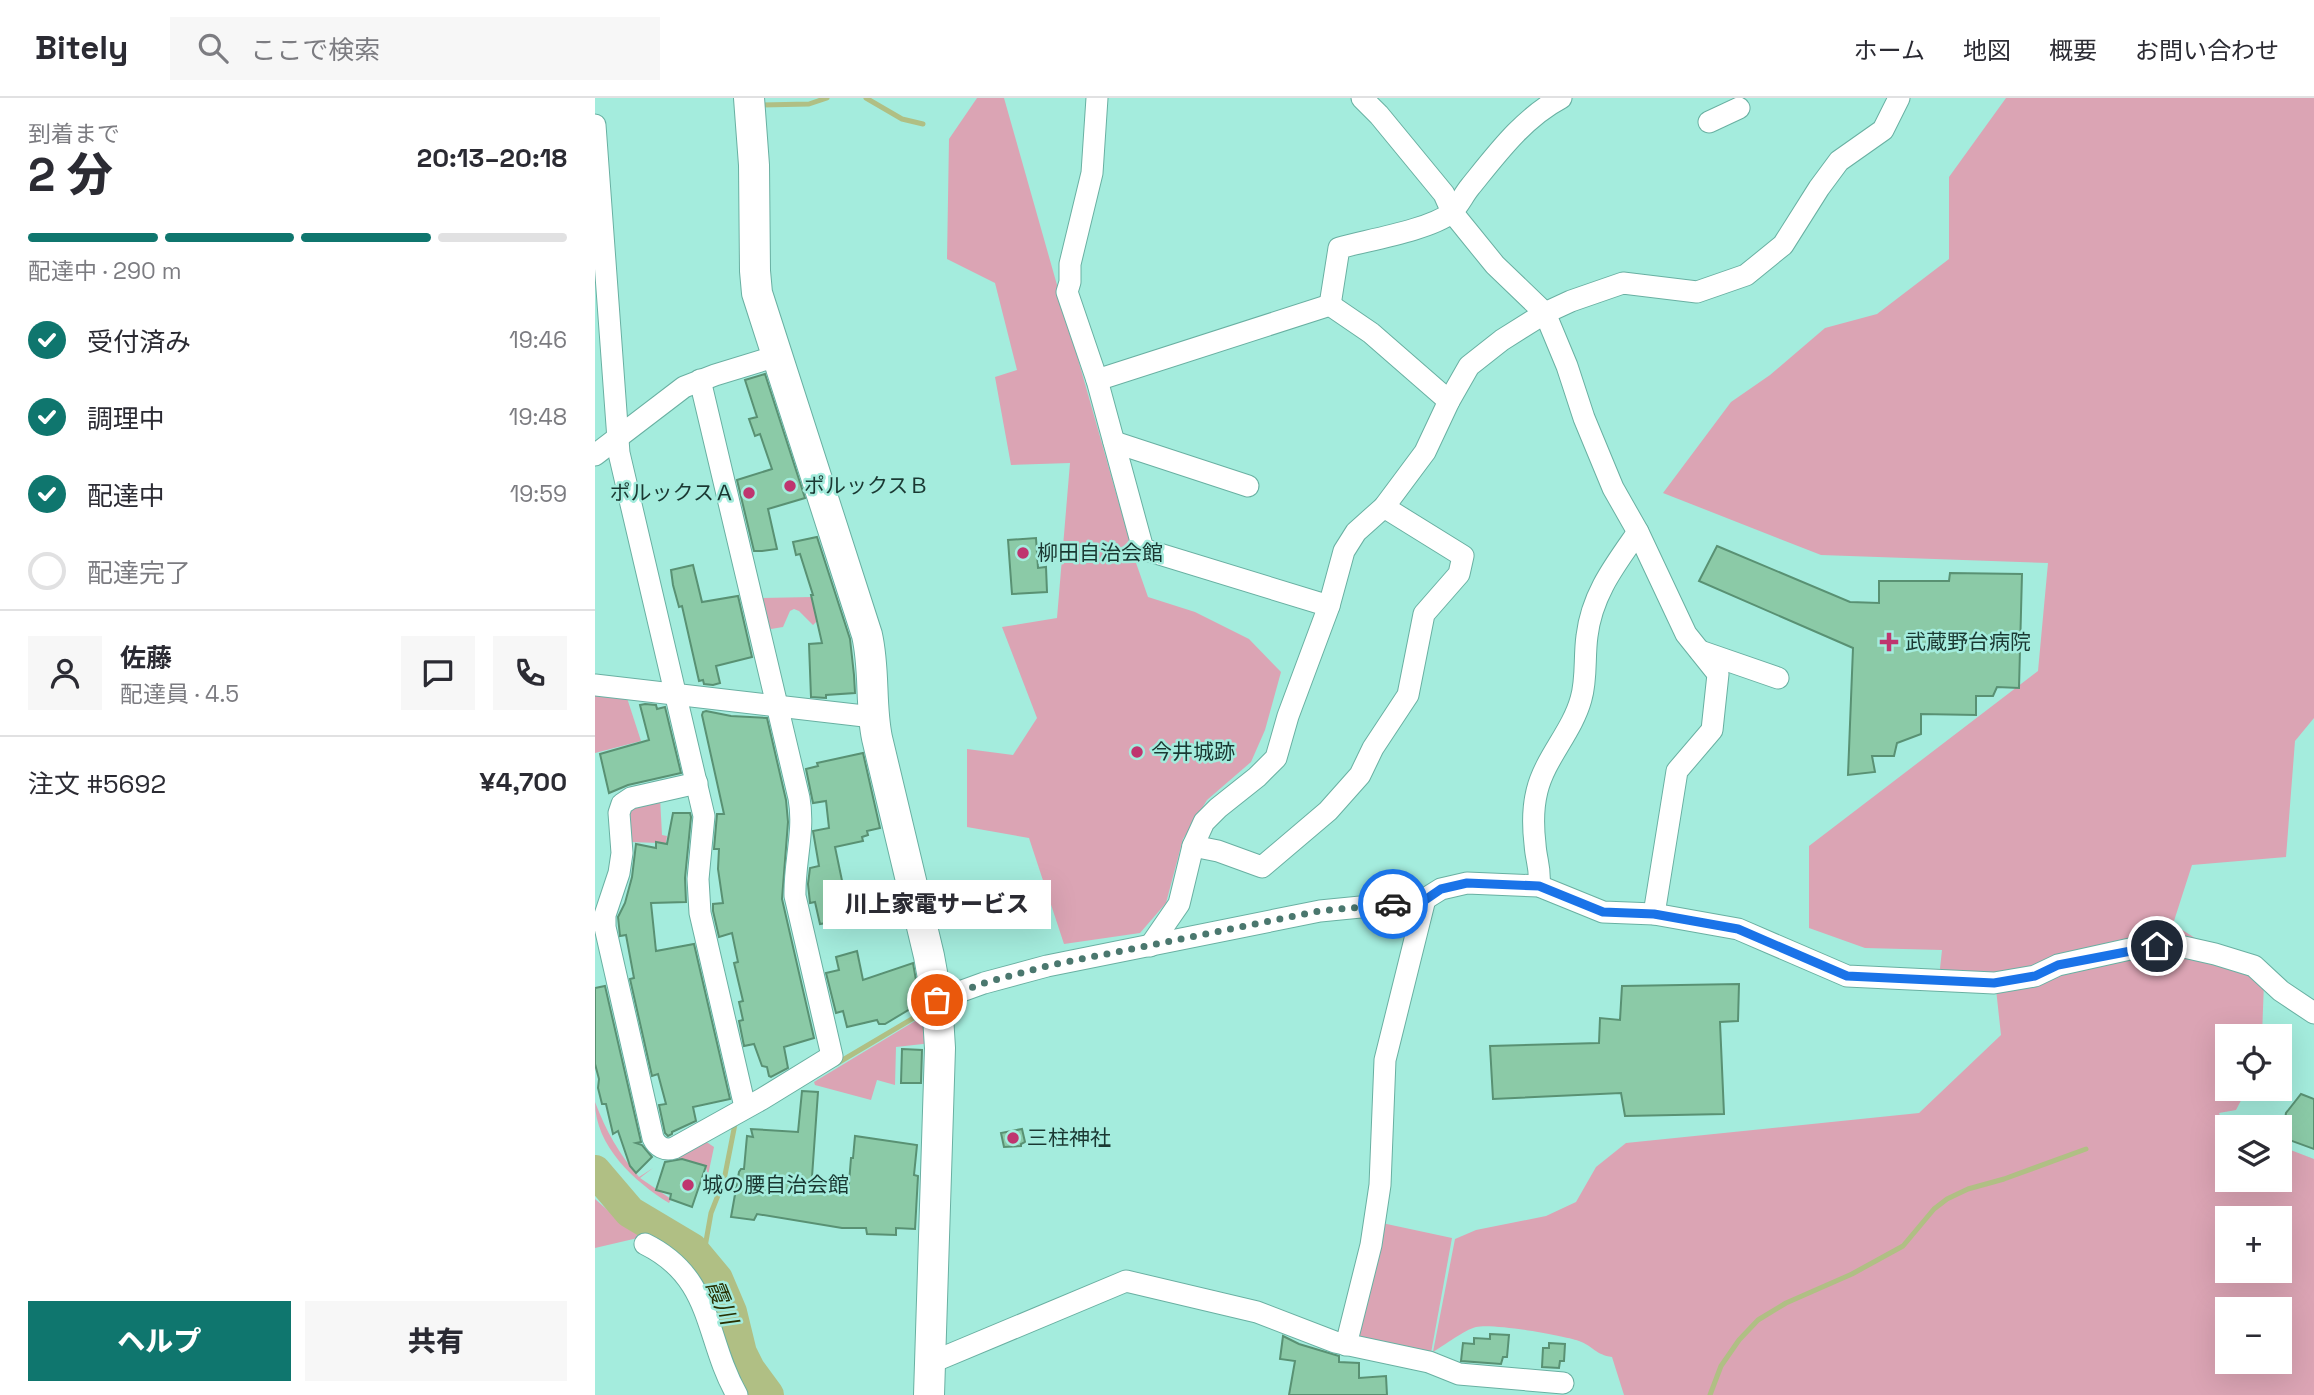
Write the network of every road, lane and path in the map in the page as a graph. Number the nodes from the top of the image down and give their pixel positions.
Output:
1 (749, 98) edge
2 (1097, 98) edge
3 (1362, 98) edge
4 (1899, 98) edge
5 (1549, 101) edge
6 (595, 125) edge
7 (1453, 212) junction
8 (601, 304) edge
9 (1330, 305) junction
10 (1545, 313) junction
11 (777, 356) junction
12 (700, 380) junction
13 (1097, 380) junction
14 (604, 382) edge
15 (1449, 401) junction
16 (618, 437) junction
17 (1114, 443) junction
18 (595, 455) edge
19 (1249, 486) dead end
20 (1384, 507) junction
21 (1639, 532) junction
22 (1329, 606) junction
23 (1700, 650) junction
24 (1778, 678) dead end
25 (595, 685) edge
26 (677, 695) junction
27 (778, 706) junction
28 (873, 717) junction
29 (697, 783) junction
30 (1193, 846) junction
31 (1539, 886) junction
32 (1425, 900) junction
33 (1654, 914) junction
34 (1150, 946) junction
35 (937, 1000) junction
36 (2314, 1013) edge
37 (745, 1107) junction
38 (645, 1244) dead end
39 (1346, 1345) junction
40 (930, 1363) junction
41 (1563, 1383) dead end
42 (737, 1395) edge
43 (929, 1395) edge

1 - 11 street
2 - 13 street
3 - 7 street
4 - 10 street
5 - 7 street
6 - 8 street
7 - 9 street
7 - 10 street
8 - 14 street
9 - 13 street
9 - 15 street
10 - 15 street
10 - 21 street
11 - 12 street
11 - 28 street
12 - 16 street
12 - 27 street
13 - 17 street
14 - 16 street
15 - 20 street
16 - 18 street
16 - 26 street
17 - 19 street
17 - 22 street
20 - 22 street
20 - 30 street
21 - 23 street
21 - 31 street
22 - 30 street
23 - 24 street
23 - 33 street
25 - 26 street
26 - 27 street
26 - 29 street
27 - 28 street
27 - 37 street
28 - 35 street
29 - 37 street
29 - 37 street
30 - 34 street
31 - 32 street
31 - 33 street
32 - 34 street
32 - 39 street
33 - 36 street
34 - 35 street
35 - 40 street
38 - 42 street
39 - 40 street
39 - 41 street
40 - 43 street

